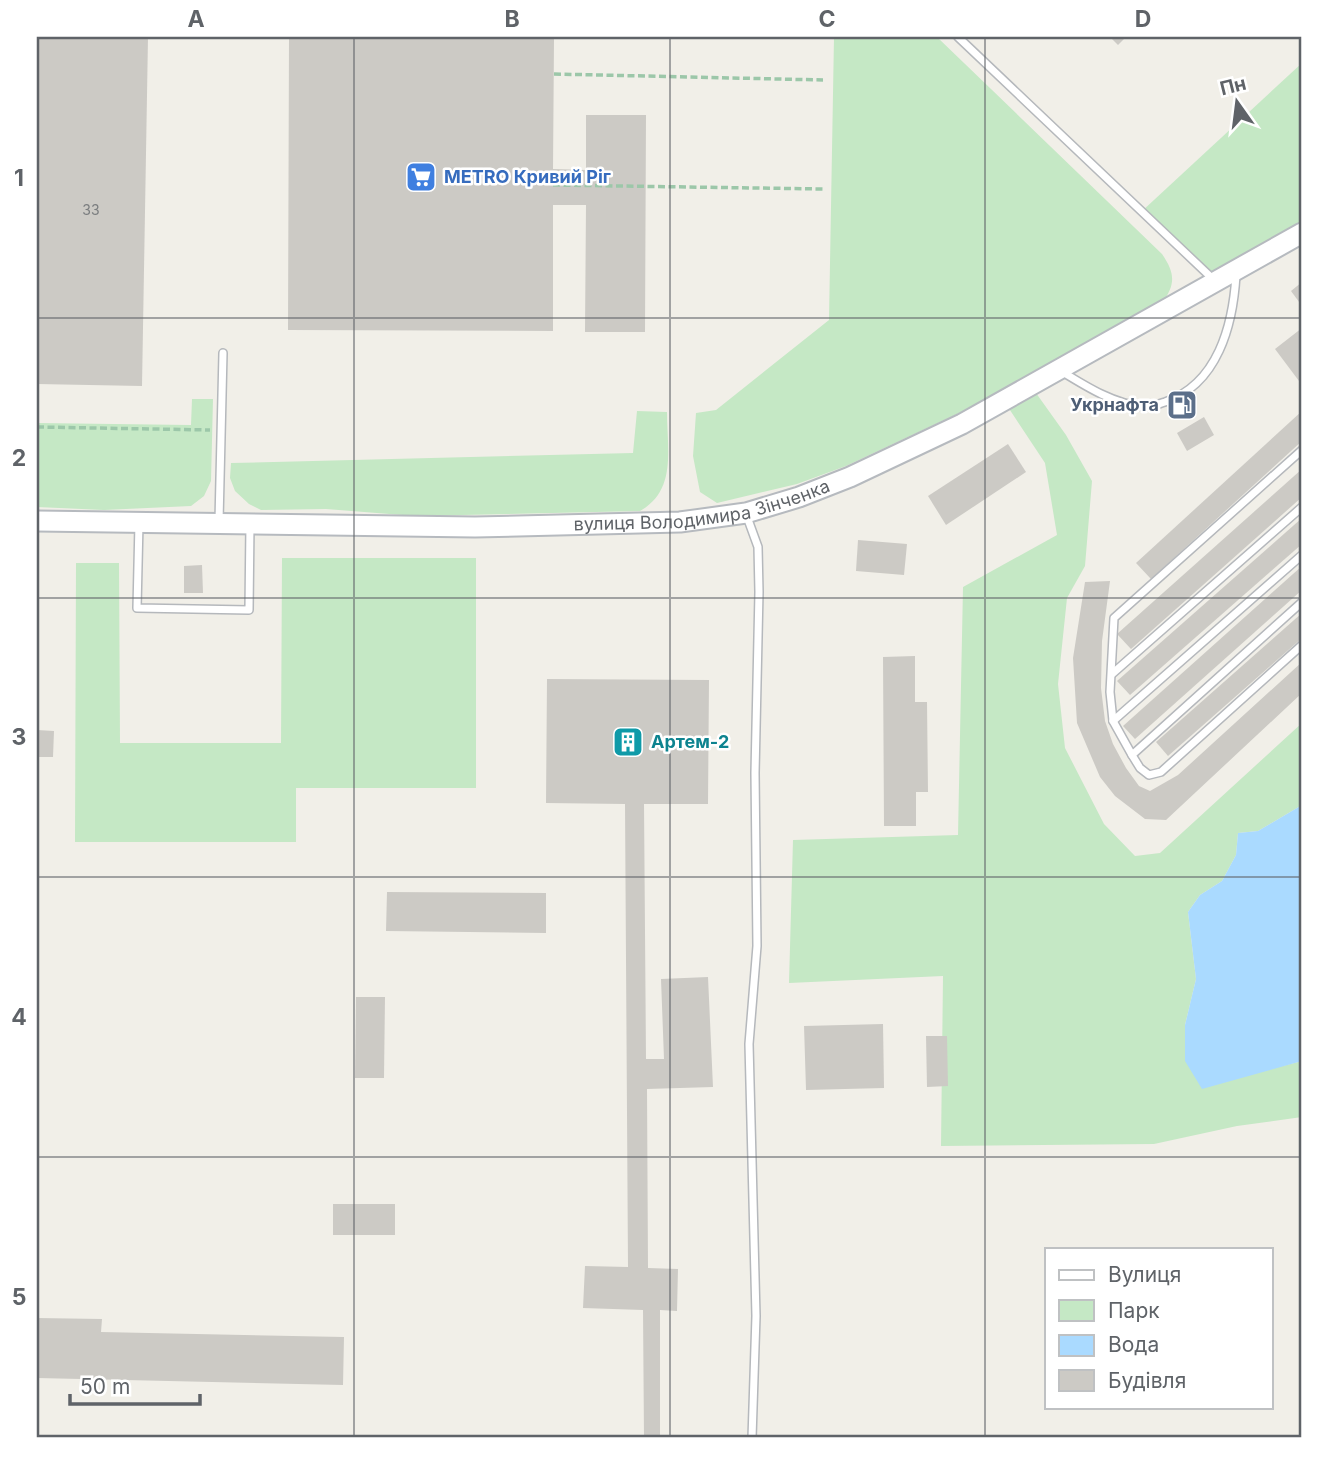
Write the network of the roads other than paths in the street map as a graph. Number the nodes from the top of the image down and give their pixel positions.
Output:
1 (958, 37) edge
2 (1302, 233) edge
3 (1237, 271) junction
4 (1215, 281) junction
5 (223, 353) dead end
6 (1058, 369) junction
7 (1302, 450) edge
8 (1302, 507) edge
9 (746, 513) junction
10 (37, 521) edge
11 (139, 523) junction
12 (219, 523) junction
13 (250, 524) junction
14 (1302, 555) edge
15 (1302, 602) edge
16 (1302, 645) edge
17 (1112, 674) junction
18 (1113, 721) junction
19 (1132, 755) junction
20 (752, 1438) edge

1 - 4 lane
2 - 3 main road, вулиця Володимира Зінченка
3 - 4 main road, вулиця Володимира Зінченка
3 - 6 lane
4 - 6 main road, вулиця Володимира Зінченка
5 - 12 lane
6 - 9 main road, вулиця Володимира Зінченка
7 - 17 lane
8 - 17 lane
9 - 13 main road, вулиця Володимира Зінченка
9 - 20 lane
10 - 11 main road, вулиця Володимира Зінченка
11 - 12 main road, вулиця Володимира Зінченка
11 - 13 lane
12 - 13 main road, вулиця Володимира Зінченка
14 - 18 lane
15 - 19 lane
16 - 19 lane
17 - 18 lane
18 - 19 lane

